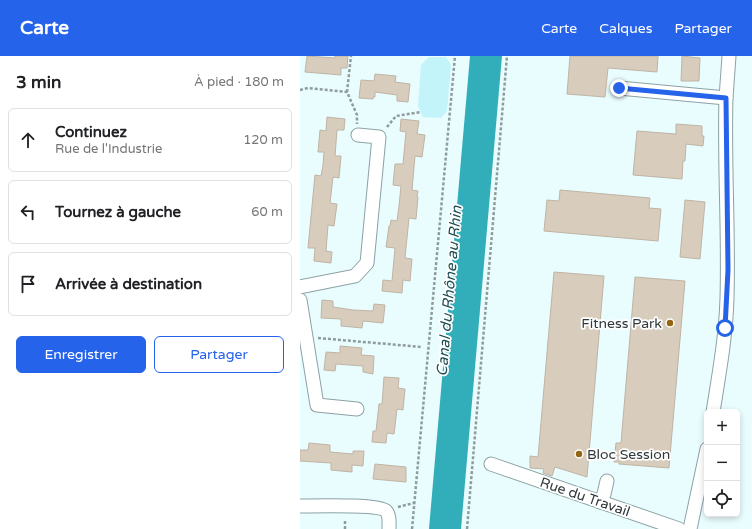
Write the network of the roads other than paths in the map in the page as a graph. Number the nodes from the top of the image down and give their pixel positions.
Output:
1 (729, 56) edge
2 (619, 88) dead end
3 (726, 98) junction
4 (358, 135) road end
5 (300, 287) edge
6 (300, 300) edge
7 (357, 409) dead end
8 (714, 409) edge
9 (704, 463) edge
10 (491, 464) dead end
11 (607, 481) dead end
12 (600, 502) junction
13 (300, 506) edge
14 (389, 529) edge
15 (679, 529) edge
16 (690, 529) edge

1 - 3 street
2 - 3 street
3 - 8 street
4 - 5 street
6 - 7 street
9 - 16 street
10 - 12 street, Rue du Travail
11 - 12 street
12 - 15 street, Rue du Travail
13 - 14 street

